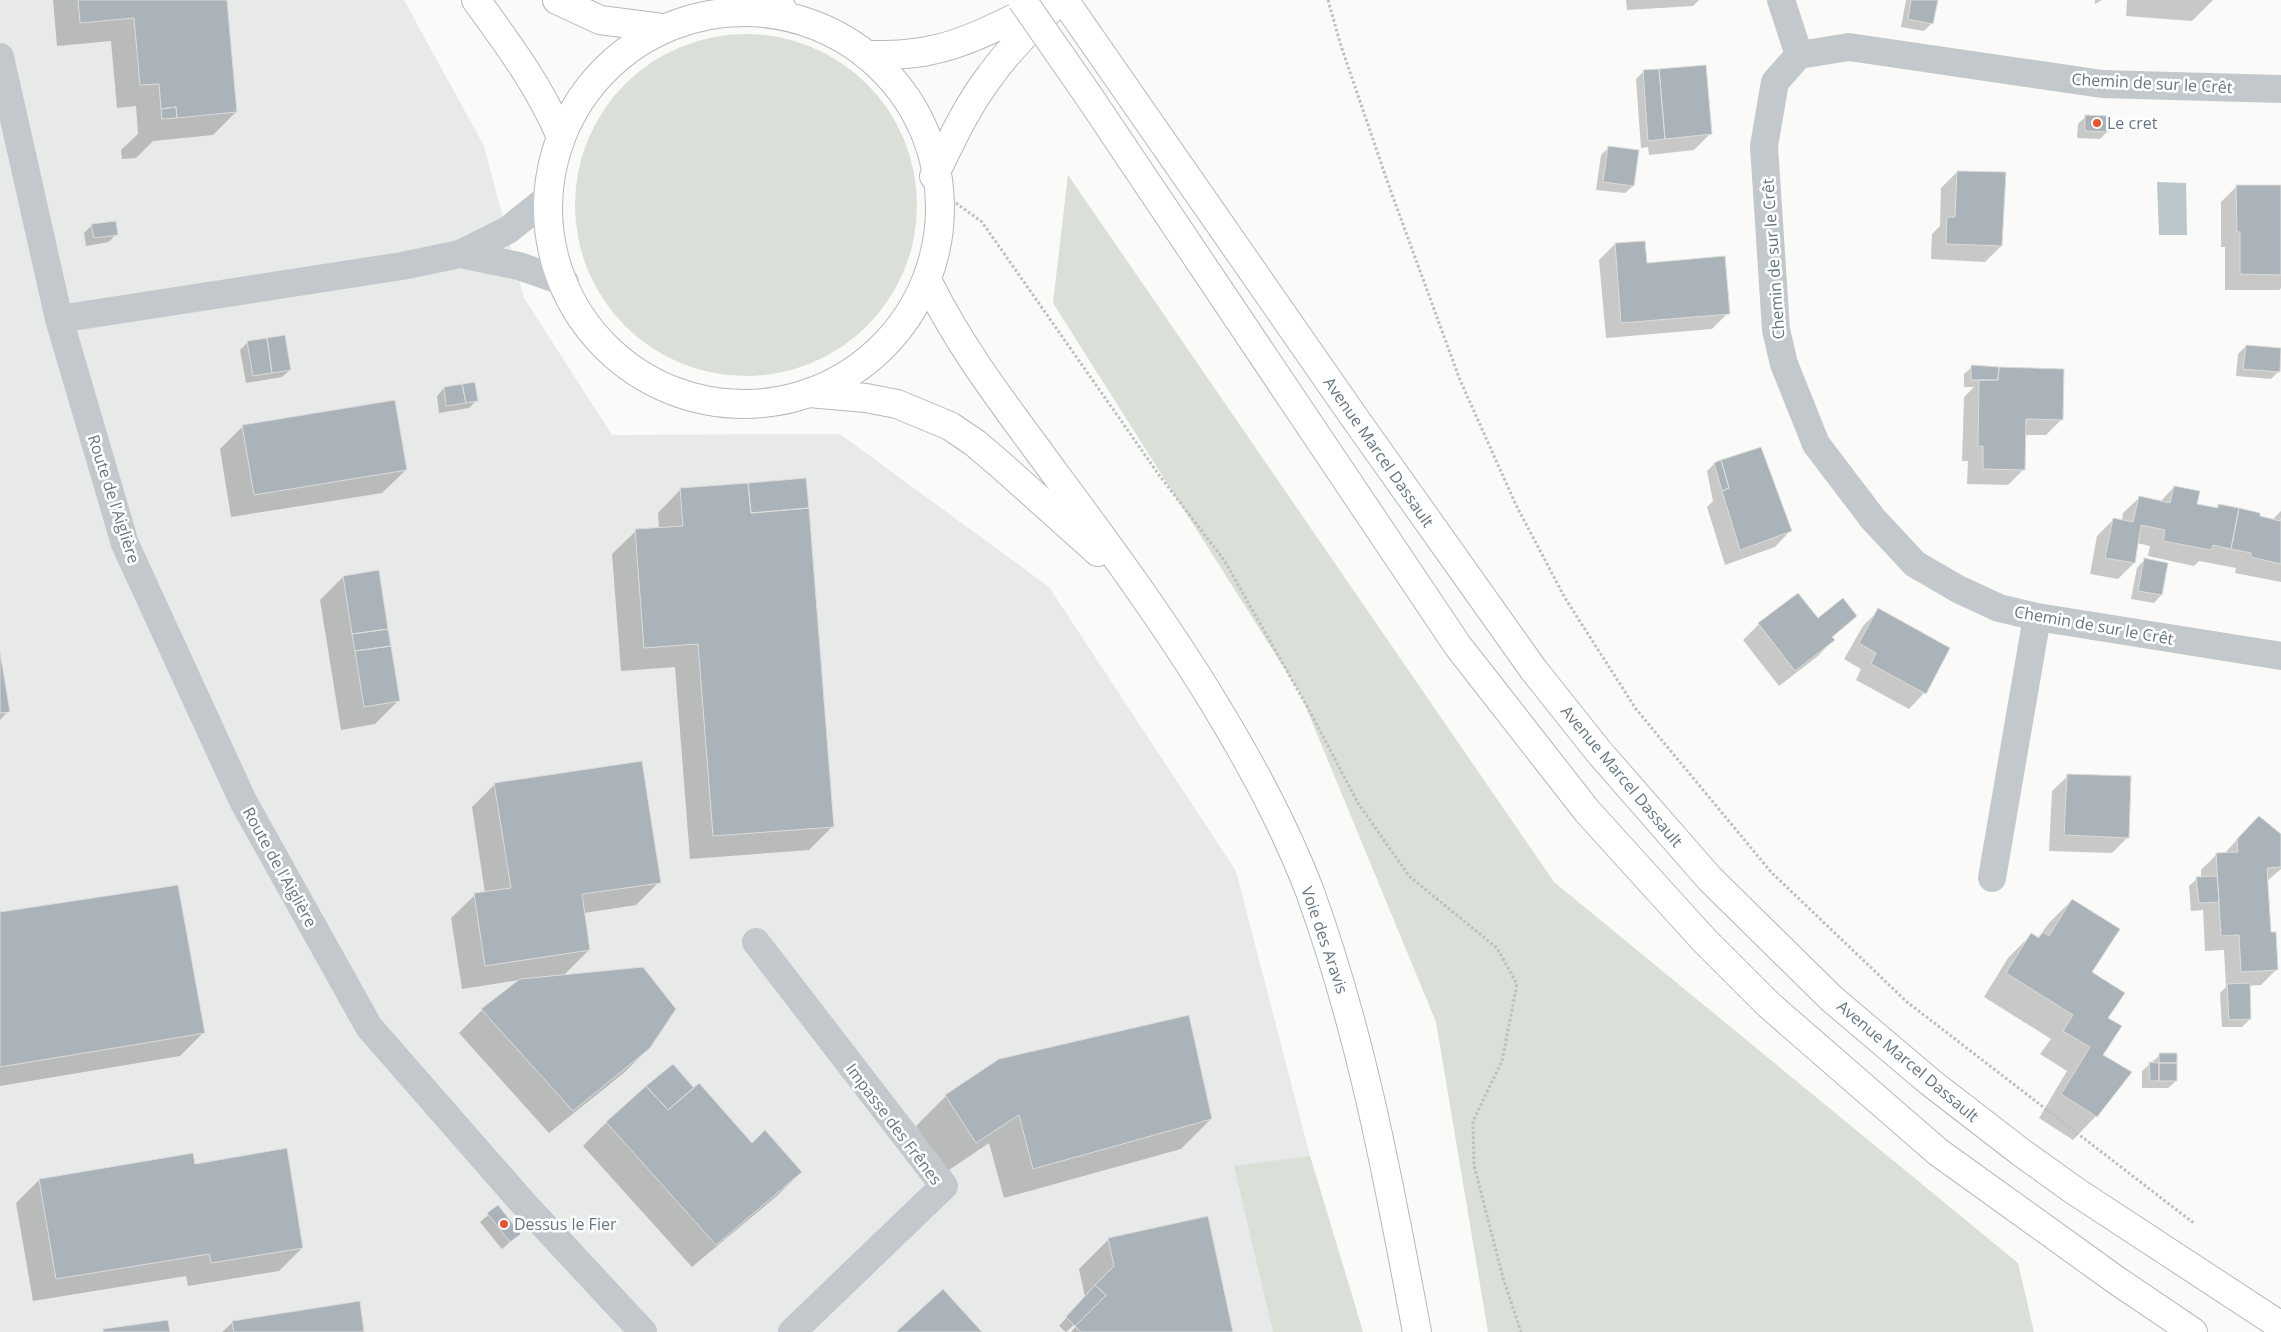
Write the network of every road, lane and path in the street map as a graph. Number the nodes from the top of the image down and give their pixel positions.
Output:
1 (476, 0) edge
2 (557, 0) edge
3 (1022, 0) edge
4 (1053, 0) edge
5 (1060, 0) edge
6 (1064, 0) edge
7 (1328, 0) edge
8 (1781, 0) edge
9 (781, 8) edge
10 (662, 28) junction
11 (866, 55) junction
12 (1799, 55) junction
13 (0, 56) edge
14 (2281, 89) edge
15 (561, 137) junction
16 (935, 182) junction
17 (548, 198) junction
18 (460, 254) junction
19 (564, 282) junction
20 (929, 284) junction
21 (59, 319) junction
22 (809, 393) junction
23 (1136, 587) junction
24 (2037, 617) junction
25 (2281, 656) edge
26 (1992, 878) dead end
27 (756, 942) dead end
28 (2196, 1225) dead end
29 (2281, 1326) edge
30 (643, 1332) edge
31 (792, 1332) edge
32 (1418, 1332) edge
33 (1521, 1332) edge
34 (2193, 1332) edge

1 - 15 main road
2 - 10 main road
3 - 34 main road, bridge
4 - 11 main road
5 - 16 main road
6 - 29 main road, Avenue Marcel Dassault
7 - 28 path
8 - 12 street
9 - 10 main road
9 - 11 main road
10 - 15 main road
11 - 16 main road
12 - 14 street, Chemin de sur le Crêt
12 - 24 street, Chemin de sur le Crêt
13 - 21 street, Route de l'Aiglière
15 - 17 main road
16 - 20 main road
16 - 33 path
17 - 18 street
17 - 19 main road
18 - 19 street
18 - 21 street
19 - 22 main road
20 - 22 main road
20 - 23 main road
21 - 30 street, Route de l'Aiglière
22 - 23 main road
23 - 32 main road, Voie des Aravis
24 - 25 street, Chemin de sur le Crêt
24 - 26 street
27 - 31 street, Impasse des Frênes

